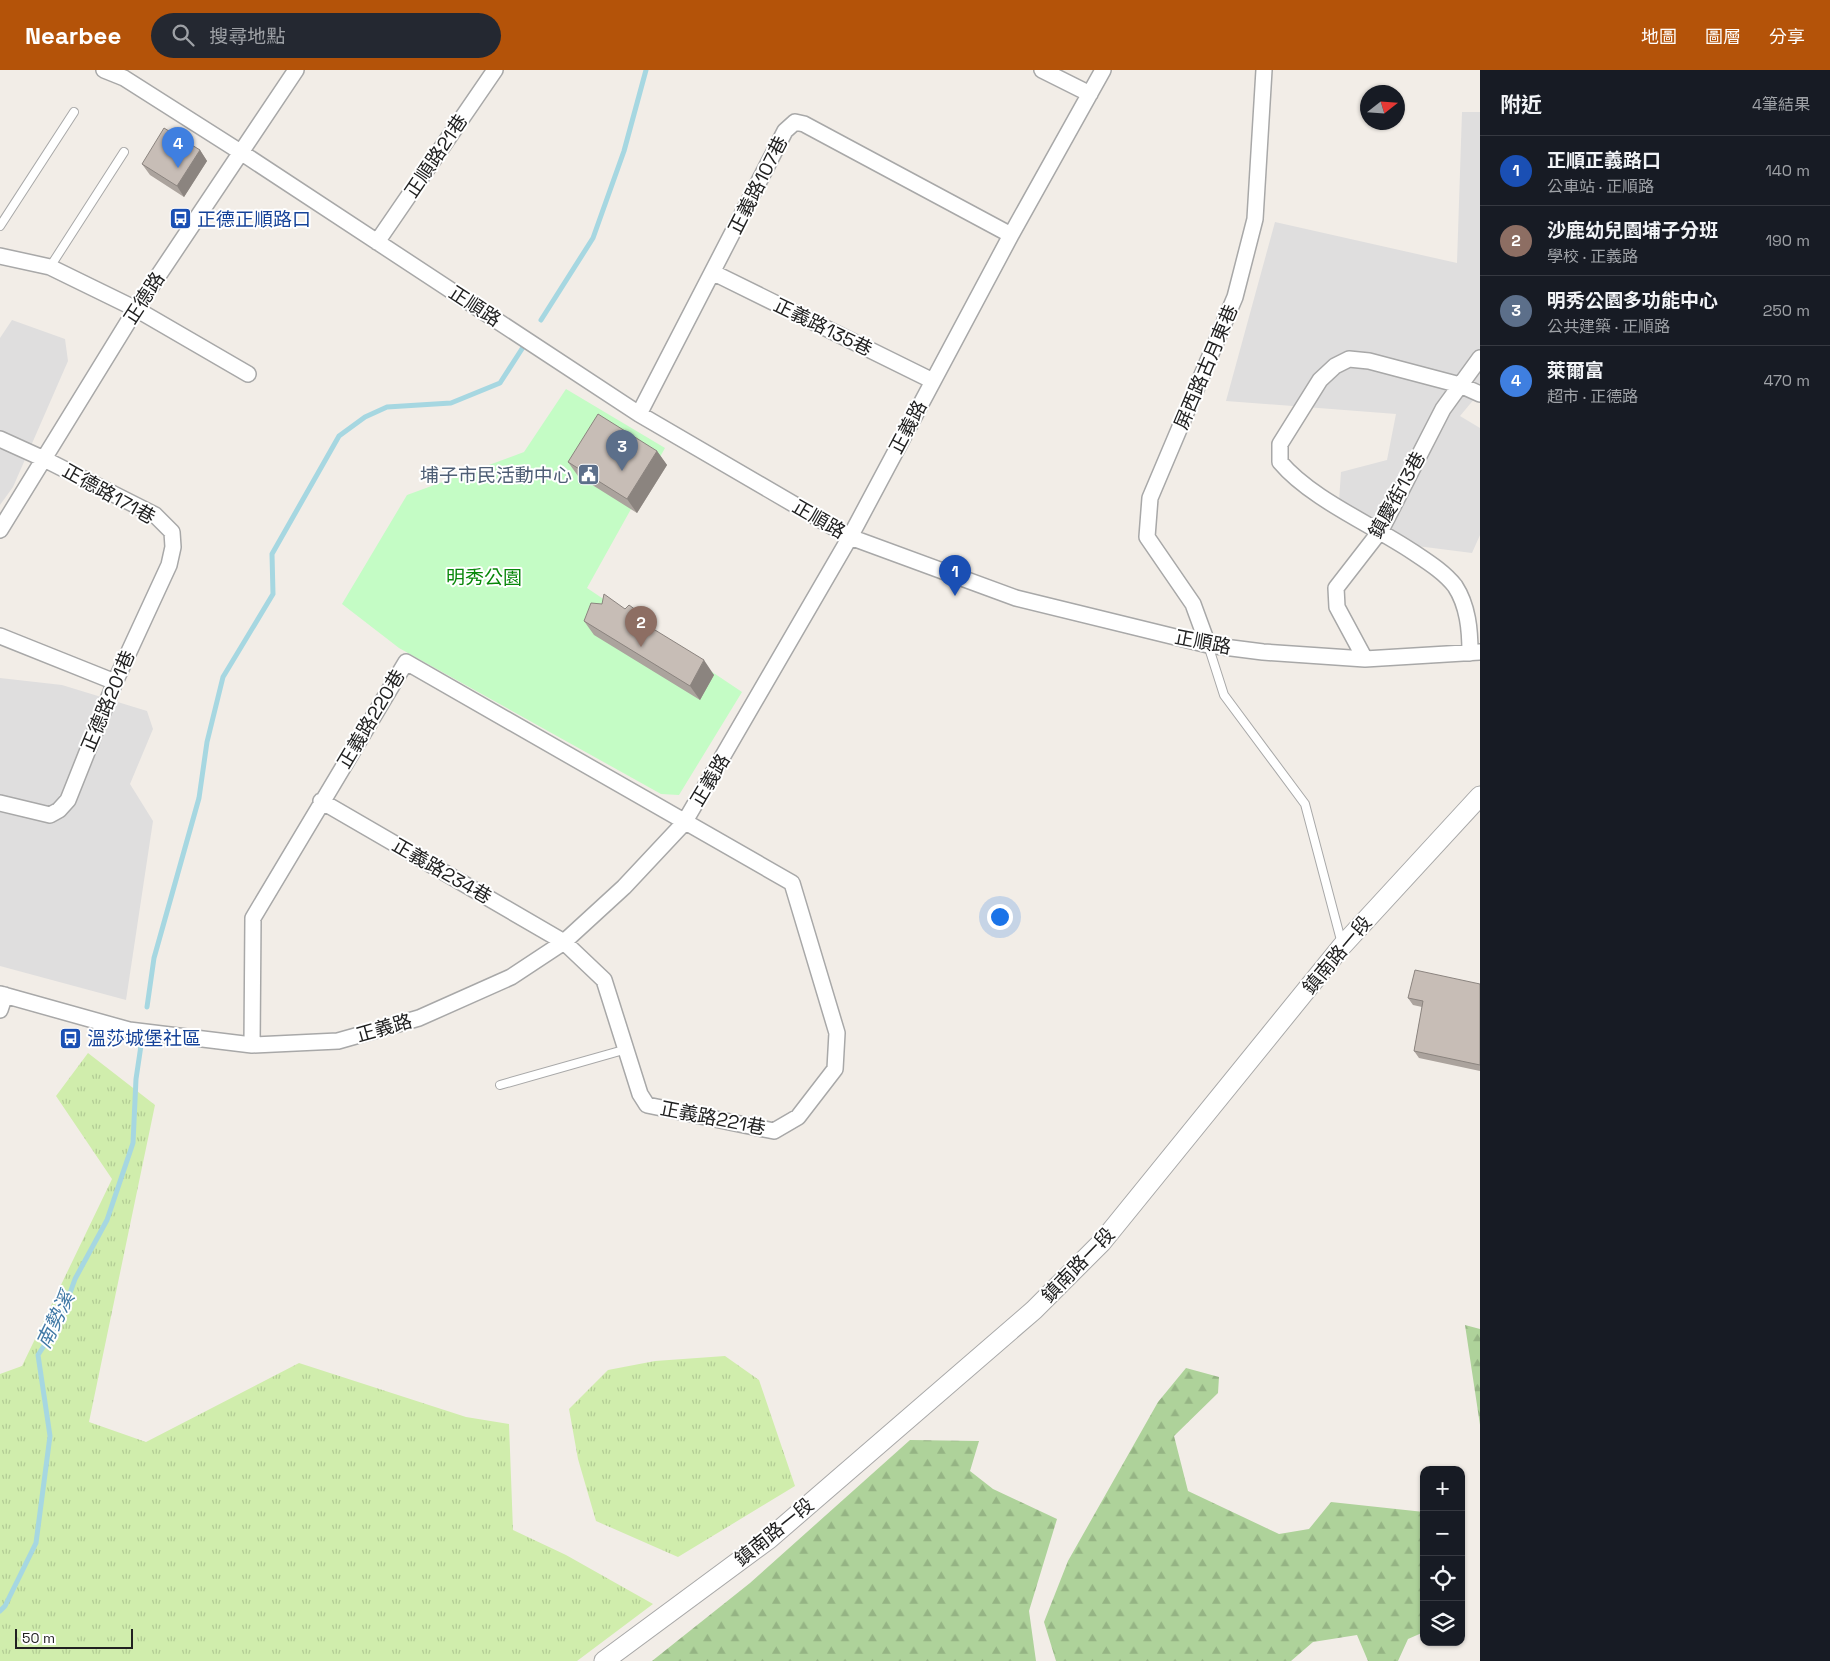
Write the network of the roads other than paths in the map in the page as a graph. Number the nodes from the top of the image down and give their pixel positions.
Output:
1 (104, 70) edge
2 (296, 70) edge
3 (495, 70) edge
4 (1042, 70) edge
5 (1103, 70) edge
6 (1264, 70) edge
7 (1090, 94) junction
8 (74, 112) dead end
9 (124, 152) dead end
10 (242, 153) junction
11 (0, 226) edge
12 (1010, 235) junction
13 (377, 242) junction
14 (0, 256) edge
15 (50, 267) junction
16 (714, 273) junction
17 (136, 309) junction
18 (1480, 358) edge
19 (248, 374) dead end
20 (933, 381) junction
21 (1460, 385) junction
22 (1480, 394) edge
23 (639, 414) junction
24 (0, 439) edge
25 (44, 459) junction
26 (0, 530) edge
27 (1381, 530) junction
28 (172, 532) joint
29 (850, 538) junction
30 (0, 636) edge
31 (1208, 645) junction
32 (1475, 652) edge
33 (1366, 658) junction
34 (115, 682) junction
35 (1480, 796) edge
36 (321, 801) junction
37 (0, 803) edge
38 (684, 824) junction
39 (564, 942) junction
40 (1342, 946) junction
41 (2, 995) edge
42 (0, 1010) edge
43 (252, 1045) junction
44 (627, 1049) junction
45 (500, 1085) dead end
46 (604, 1661) edge

1 - 10 street, 正順路
2 - 10 street, 正德路
3 - 13 street, 正順路21巷
4 - 7 street
5 - 7 street, 正義路
6 - 31 street, 屏西路古月東巷
7 - 12 street, 正義路
8 - 11 lane
9 - 15 lane
10 - 13 street, 正順路
10 - 17 street, 正德路
12 - 16 street, 正義路107巷
12 - 20 street, 正義路
13 - 23 street, 正順路
14 - 15 street
15 - 17 street
16 - 20 street, 正義路135巷
16 - 23 street, 正義路107巷
17 - 19 street
17 - 25 street, 正德路
18 - 21 street, 鎮慶街13巷
20 - 29 street, 正義路
21 - 22 street
21 - 27 street, 鎮慶街13巷
21 - 27 street
23 - 29 street, 正順路
24 - 25 street, 正德路171巷
25 - 26 street, 正德路
25 - 28 street, 正德路171巷
27 - 32 street
27 - 33 street, 鎮慶街13巷
28 - 34 street, 正德路201巷
29 - 31 street, 正順路
29 - 38 street, 正義路
30 - 34 street
31 - 33 street, 正順路
31 - 40 lane
32 - 33 street, 正順路
34 - 37 street, 正德路201巷
35 - 40 street, 鎮南路一段
36 - 38 street, 正義路220巷
36 - 39 street, 正義路234巷
36 - 43 street, 正義路220巷
38 - 39 street, 正義路
38 - 44 street, 正義路221巷
39 - 43 street, 正義路
39 - 44 street, 正義路221巷
40 - 46 street, 鎮南路一段
41 - 42 street
41 - 43 street, 正義路
44 - 45 lane

